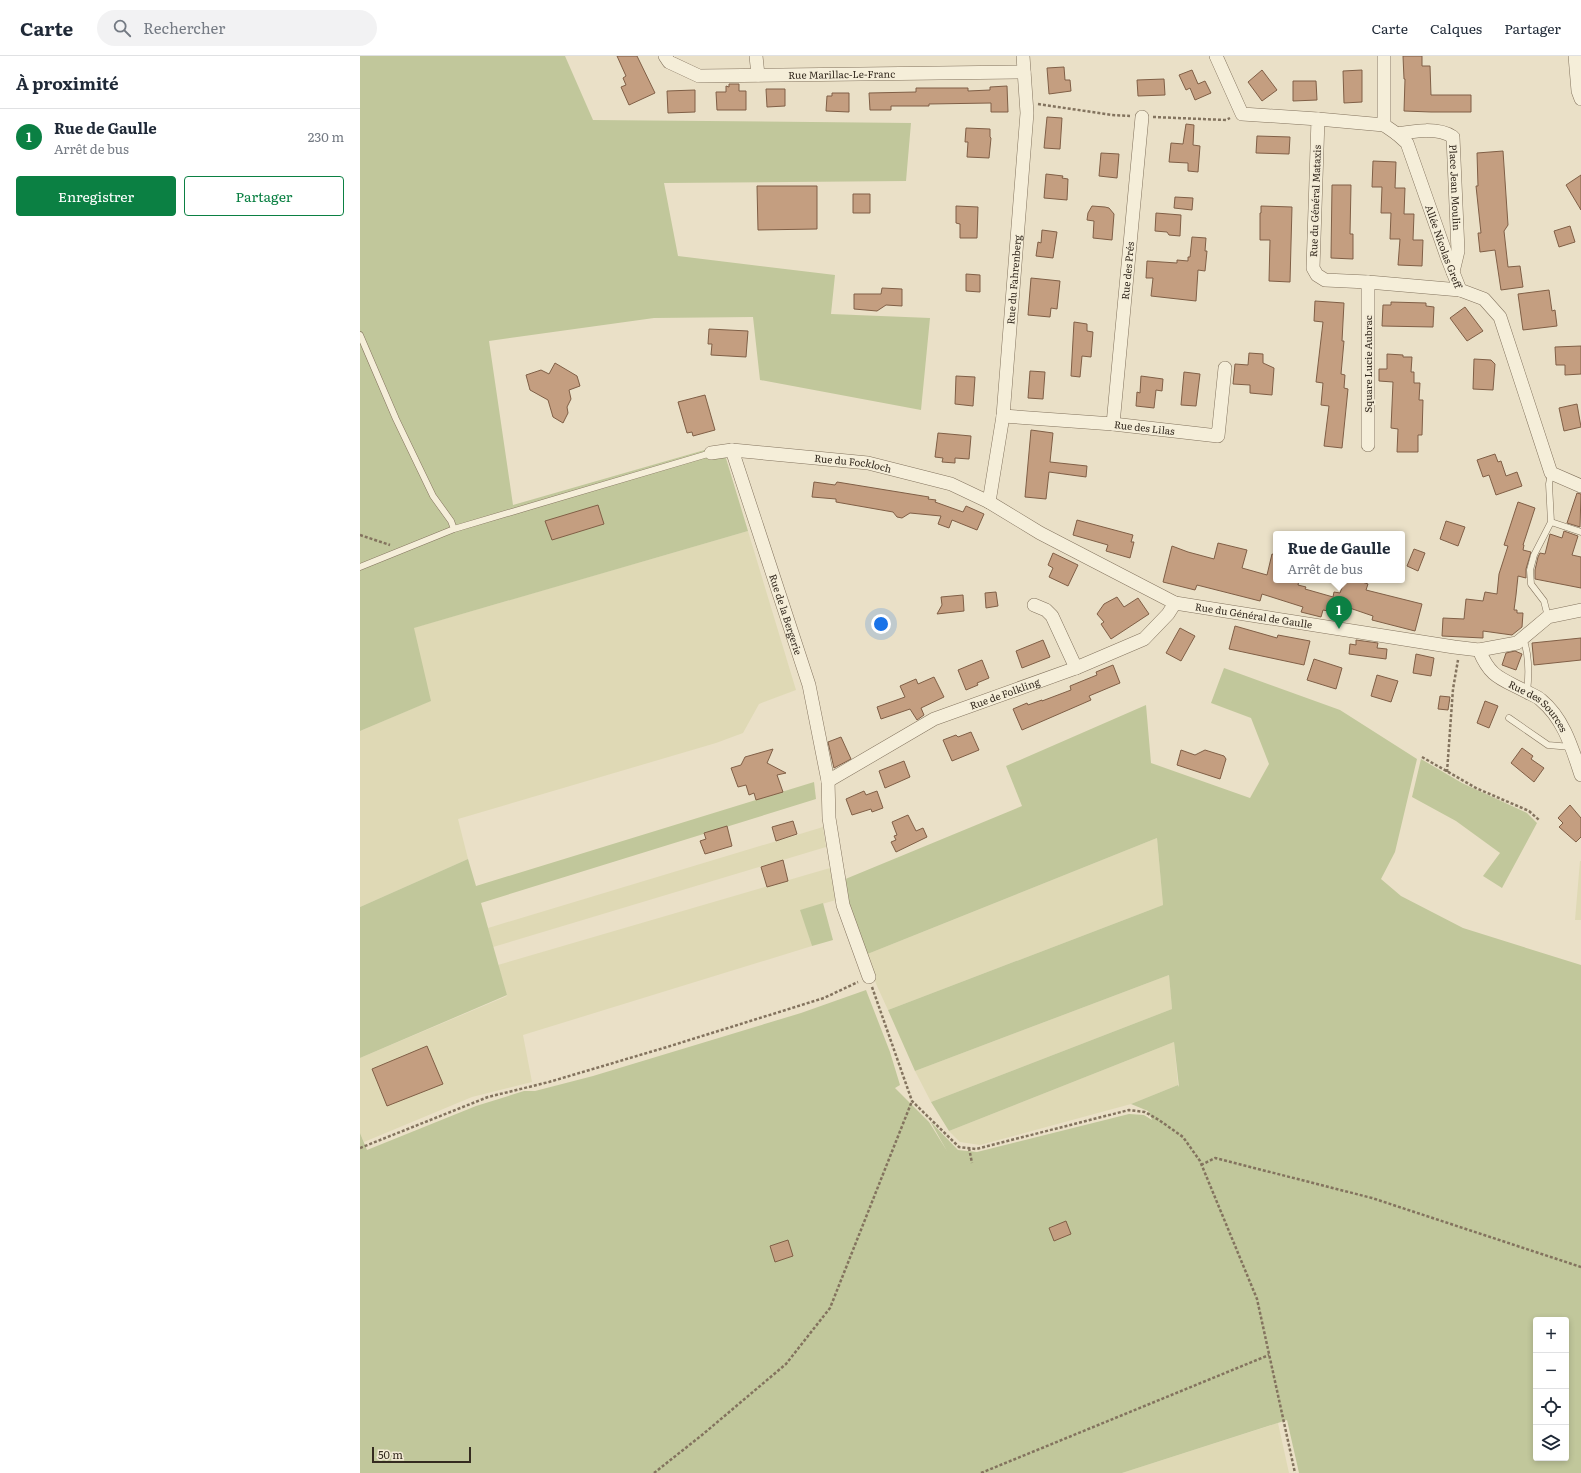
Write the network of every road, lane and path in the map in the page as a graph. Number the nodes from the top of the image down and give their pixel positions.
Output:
1 (665, 56) edge
2 (756, 56) edge
3 (1023, 56) edge
4 (1216, 56) edge
5 (1384, 56) edge
6 (1575, 56) edge
7 (1024, 72) junction
8 (758, 75) junction
9 (1581, 99) edge
10 (1142, 117) dead end
11 (1318, 119) junction
12 (1384, 125) junction
13 (1397, 134) junction
14 (1453, 272) junction
15 (1368, 282) junction
16 (1460, 290) junction
17 (360, 335) edge
18 (1225, 368) dead end
19 (1003, 416) junction
20 (1113, 424) junction
21 (1368, 445) dead end
22 (732, 450) junction
23 (711, 453) joint
24 (1551, 472) junction
25 (1581, 486) edge
26 (989, 502) junction
27 (1551, 522) junction
28 (454, 529) junction
29 (1581, 532) edge
30 (360, 535) edge
31 (404, 549) junction
32 (360, 567) edge
33 (1175, 603) junction
34 (1034, 605) dead end
35 (1581, 610) edge
36 (1548, 617) junction
37 (1523, 638) junction
38 (1479, 650) junction
39 (1458, 661) dead end
40 (1076, 668) junction
41 (1527, 692) junction
42 (1509, 718) dead end
43 (1572, 747) junction
44 (1422, 757) dead end
45 (1447, 773) junction
46 (1581, 775) edge
47 (828, 781) junction
48 (1539, 820) dead end
49 (869, 977) junction
50 (912, 1101) junction
51 (360, 1148) edge
52 (970, 1148) junction
53 (972, 1163) dead end
54 (1201, 1165) junction
55 (1581, 1267) edge
56 (1269, 1355) junction
57 (654, 1473) edge
58 (981, 1473) edge
59 (1294, 1473) edge

1 - 8 street, Rue Marillac-Le-Franc
2 - 8 street
3 - 7 street, Rue du Fahrenberg
4 - 11 street
5 - 12 street
6 - 9 street
7 - 8 street, Rue Marillac-Le-Franc
7 - 19 street, Rue du Fahrenberg
10 - 20 street, Rue des Prés
11 - 12 street, Allée Nicolas Greff
11 - 15 street, Rue du Général Mataxis
12 - 13 street, Allée Nicolas Greff
13 - 14 street, Allée Nicolas Greff
13 - 14 street, Place Jean Moulin
14 - 16 street, Allée Nicolas Greff
15 - 16 street, Rue du Général Mataxis
15 - 21 street, Square Lucie Aubrac
16 - 24 street, Allée Nicolas Greff
17 - 28 lane
18 - 20 street, Rue des Lilas
19 - 20 street, Rue des Lilas
19 - 26 street, Rue du Fahrenberg
22 - 23 street, Rue du Fockloch
22 - 26 street, Rue du Fockloch
22 - 47 street, Rue de la Bergerie
23 - 28 lane
24 - 25 street
24 - 27 lane
26 - 33 street, Rue du Général de Gaulle
27 - 29 lane
27 - 36 lane
28 - 31 lane
30 - 31 path
31 - 32 lane
33 - 38 street, Rue du Général de Gaulle
33 - 40 street, Rue de Folkling
34 - 40 street
35 - 36 street, Rue du Général de Gaulle
36 - 37 street, Rue du Général de Gaulle
37 - 38 street, Rue du Général de Gaulle
37 - 41 lane
38 - 41 street, Rue des Sources
39 - 45 path
40 - 47 street, Rue de Folkling
41 - 43 street, Rue des Sources
42 - 43 lane
43 - 46 street, Rue des Sources
44 - 45 path
45 - 48 path
47 - 49 street, Rue de la Bergerie
49 - 50 path
49 - 51 path
50 - 52 path
50 - 57 path
52 - 53 path
52 - 54 path
54 - 55 path
54 - 56 path
56 - 58 path
56 - 59 path

